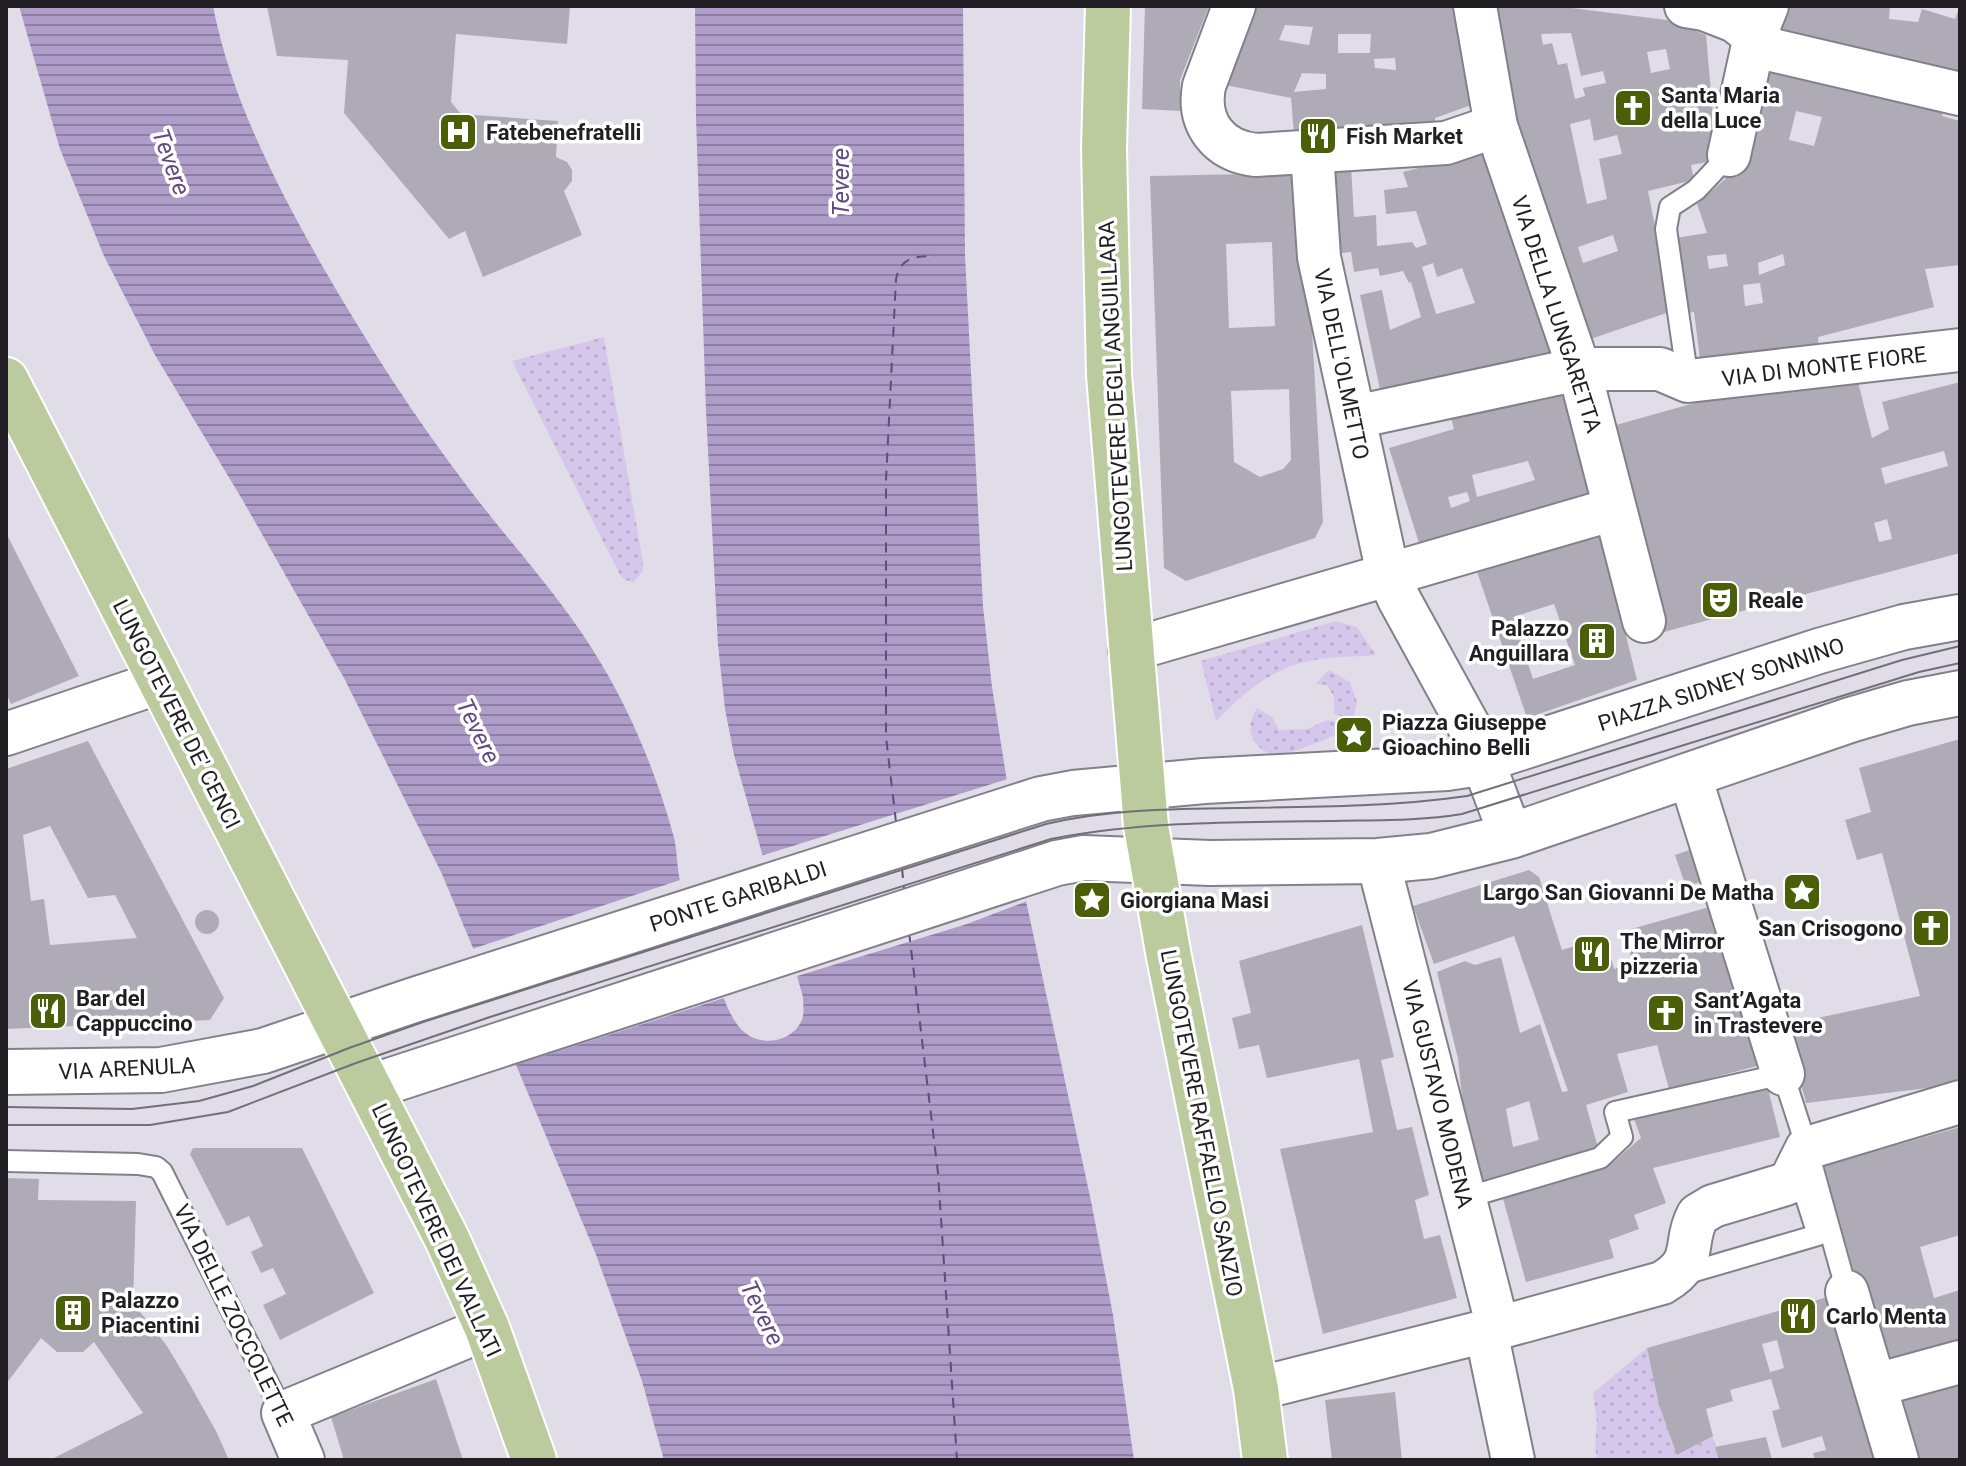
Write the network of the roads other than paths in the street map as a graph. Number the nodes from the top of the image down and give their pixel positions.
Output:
1 (1108, 6) edge
2 (1234, 6) edge
3 (1475, 6) edge
4 (1686, 6) edge
5 (1761, 21) edge
6 (1960, 94) edge
7 (1496, 126) junction
8 (1729, 155) joint
9 (1313, 170) junction
10 (1960, 350) edge
11 (1579, 369) junction
12 (6, 380) edge
13 (1688, 381) junction
14 (1355, 417) junction
15 (1614, 509) junction
16 (1388, 574) junction
17 (1960, 617) edge
18 (1644, 621) dead end
19 (1130, 650) junction
20 (160, 682) junction
21 (1960, 693) edge
22 (6, 734) edge
23 (1485, 761) junction
24 (1143, 786) junction
25 (1694, 789) dead end
26 (1511, 836) junction
27 (1378, 861) junction
28 (1151, 862) junction
29 (351, 1051) junction
30 (6, 1072) edge
31 (1783, 1074) junction
32 (1960, 1102) edge
33 (1802, 1158) junction
34 (6, 1161) edge
35 (1465, 1198) junction
36 (1670, 1278) junction
37 (1847, 1292) joint
38 (487, 1328) junction
39 (1492, 1330) junction
40 (1960, 1362) edge
41 (1876, 1385) junction
42 (1256, 1389) junction
43 (283, 1413) junction
44 (303, 1460) edge
45 (534, 1460) edge
46 (1265, 1460) edge
47 (1513, 1460) edge
48 (1897, 1460) edge

1 - 19 main road, LUNGOTEVERE DEGLI ANGUILLARA
2 - 9 street
3 - 7 street, VIA DELLA LUNGARETTA
4 - 5 street
5 - 6 street
5 - 8 street
7 - 9 street
7 - 11 street, VIA DELLA LUNGARETTA
8 - 13 lane
9 - 14 street, VIA DELL'OLMETTO
10 - 13 street, VIA DI MONTE FIORE
11 - 13 street
11 - 14 street
11 - 15 street, VIA DELLA LUNGARETTA
12 - 20 main road, LUNGOTEVERE DE' CENCI
14 - 16 street, VIA DELL'OLMETTO
15 - 16 street
15 - 18 street, VIA DELLA LUNGARETTA
16 - 19 street
16 - 23 street
17 - 23 main road, PIAZZA SIDNEY SONNINO
19 - 24 main road, LUNGOTEVERE DEGLI ANGUILLARA
20 - 22 street
20 - 29 main road, LUNGOTEVERE DE' CENCI
21 - 26 main road
23 - 24 main road
23 - 26 street
24 - 28 main road, LUNGOTEVERE RAFFAELLO SANZIO
24 - 29 main road, PONTE GARIBALDI
25 - 31 street
26 - 27 main road
27 - 28 main road
27 - 35 street, VIA GUSTAVO MODENA
28 - 29 main road
28 - 42 main road, LUNGOTEVERE RAFFAELLO SANZIO
29 - 30 main road, VIA ARENULA
29 - 38 main road, LUNGOTEVERE DEI VALLATI
31 - 33 lane
31 - 35 lane
32 - 33 street
33 - 36 street
33 - 36 lane
33 - 37 lane
34 - 43 lane, VIA DELLE ZOCCOLETTE
35 - 39 street, VIA GUSTAVO MODENA
36 - 39 street
37 - 41 street
38 - 43 street
38 - 45 main road, LUNGOTEVERE DEI VALLATI
39 - 42 street
39 - 47 street, VIA GUSTAVO MODENA
40 - 41 street
41 - 48 street
42 - 46 main road, LUNGOTEVERE RAFFAELLO SANZIO
43 - 44 street, VIA DELLE ZOCCOLETTE

